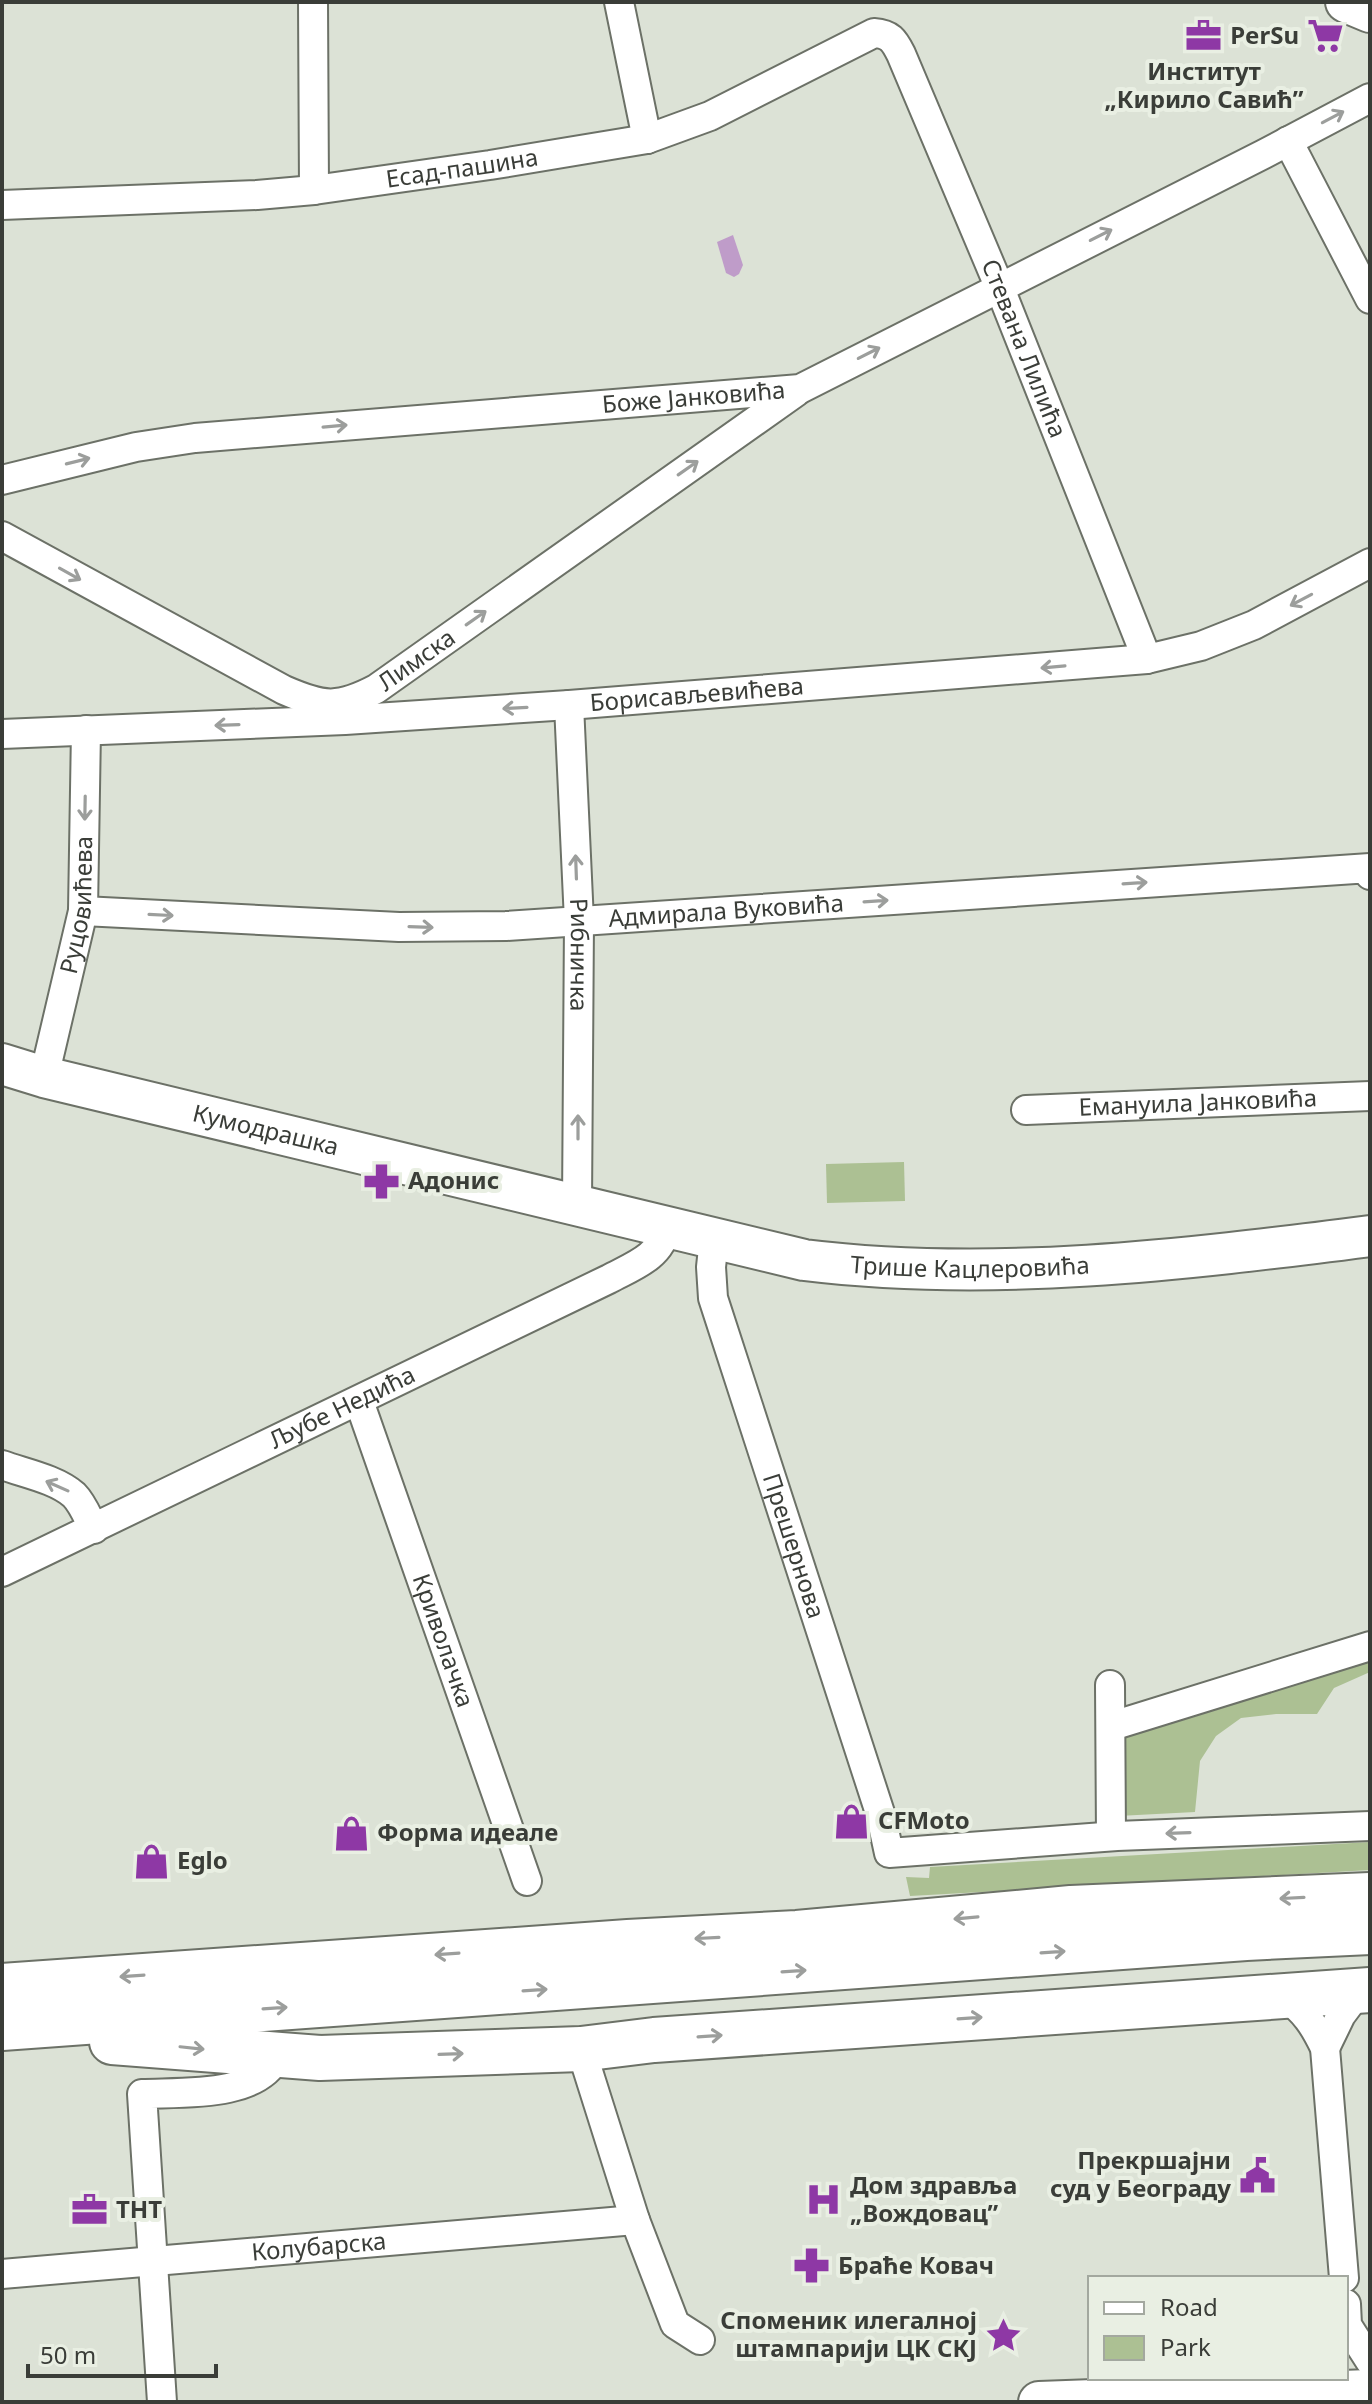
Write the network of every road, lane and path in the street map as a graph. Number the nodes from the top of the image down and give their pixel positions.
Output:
1 (313, 2) edge
2 (619, 2) edge
3 (1346, 2) edge
4 (1370, 12) edge
5 (895, 41) joint
6 (1370, 98) edge
7 (647, 139) junction
8 (1288, 141) junction
9 (314, 190) junction
10 (2, 205) edge
11 (999, 286) junction
12 (1370, 299) edge
13 (800, 389) junction
14 (2, 480) edge
15 (2, 536) edge
16 (1370, 563) edge
17 (1147, 659) junction
18 (388, 680) junction
19 (284, 690) junction
20 (569, 705) junction
21 (404, 715) junction
22 (273, 723) junction
23 (86, 730) junction
24 (2, 734) edge
25 (1370, 868) edge
26 (1370, 875) edge
27 (83, 911) junction
28 (579, 921) junction
29 (2, 1064) edge
30 (44, 1077) junction
31 (1370, 1096) edge
32 (1026, 1110) dead end
33 (577, 1205) junction
34 (666, 1228) junction
35 (1370, 1236) edge
36 (714, 1239) junction
37 (359, 1401) junction
38 (2, 1465) edge
39 (94, 1529) junction
40 (2, 1572) edge
41 (1365, 1650) edge
42 (1110, 1685) dead end
43 (1112, 1726) junction
44 (1370, 1826) edge
45 (1111, 1836) junction
46 (527, 1881) dead end
47 (1370, 1895) edge
48 (1370, 1932) edge
49 (2, 1986) edge
50 (1365, 1991) edge
51 (1284, 1996) junction
52 (2, 2028) edge
53 (2, 2036) edge
54 (1325, 2048) junction
55 (581, 2049) junction
56 (277, 2057) junction
57 (635, 2220) junction
58 (154, 2261) junction
59 (2, 2274) edge
60 (1344, 2276) edge
61 (1348, 2322) edge
62 (700, 2340) dead end
63 (1370, 2361) edge
64 (1298, 2386) edge
65 (1370, 2390) edge
66 (162, 2402) edge
67 (1039, 2402) edge

1 - 9 street
2 - 7 street
3 - 4 street
5 - 7 street, Есад-пашина
5 - 11 street, Стевана Лилића
8 -> 6 street, Боже Јанковића
7 - 9 street, Есад-пашина
11 -> 8 street, Боже Јанковића
8 - 12 street
9 - 10 street, Есад-пашина
13 -> 11 street, Боже Јанковића
11 - 17 street, Стевана Лилића
14 -> 13 street, Боже Јанковића
18 -> 13 street, Лимска
15 -> 19 street, Лимска
16 -> 17 street, Борисављевићева
17 -> 20 street, Борисављевићева
18 - 19 street, Лимска
18 - 21 street
19 - 22 street
20 -> 21 street, Борисављевићева
28 -> 20 street, Рибничка
21 - 22 street, Борисављевићева
22 -> 23 street, Борисављевићева
23 - 24 street, Борисављевићева
23 -> 27 street, Руцовићева
25 - 26 street
28 -> 25 street, Адмирала Вуковића
27 -> 28 street, Адмирала Вуковића
27 - 30 street, Руцовићева
33 -> 28 street, Рибничка
29 - 30 street, Кумодрашка
30 - 33 street, Кумодрашка
31 - 32 street, Емануила Јанковића
33 - 34 street, Трише Кацлеровића
34 - 36 street, Трише Кацлеровића
34 - 37 street, Љубе Недића
35 - 36 street, Трише Кацлеровића
36 - 45 street, Прешернова
37 - 39 street, Љубе Недића
37 - 46 street, Криволачка
39 -> 38 street
39 - 40 street, Љубе Недића
41 - 43 street
42 - 43 street
43 - 45 street
44 -> 45 street
47 -> 49 highway
52 -> 48 highway
50 - 51 highway
50 - 54 street
51 - 54 street
55 -> 51 highway
53 -> 56 highway
54 - 60 street
56 -> 55 highway
55 - 57 street
56 - 58 street
57 - 58 street, Колубарска
57 - 62 street
58 - 59 street, Колубарска
58 - 66 street
61 - 63 street
64 - 65 street
64 - 67 street

